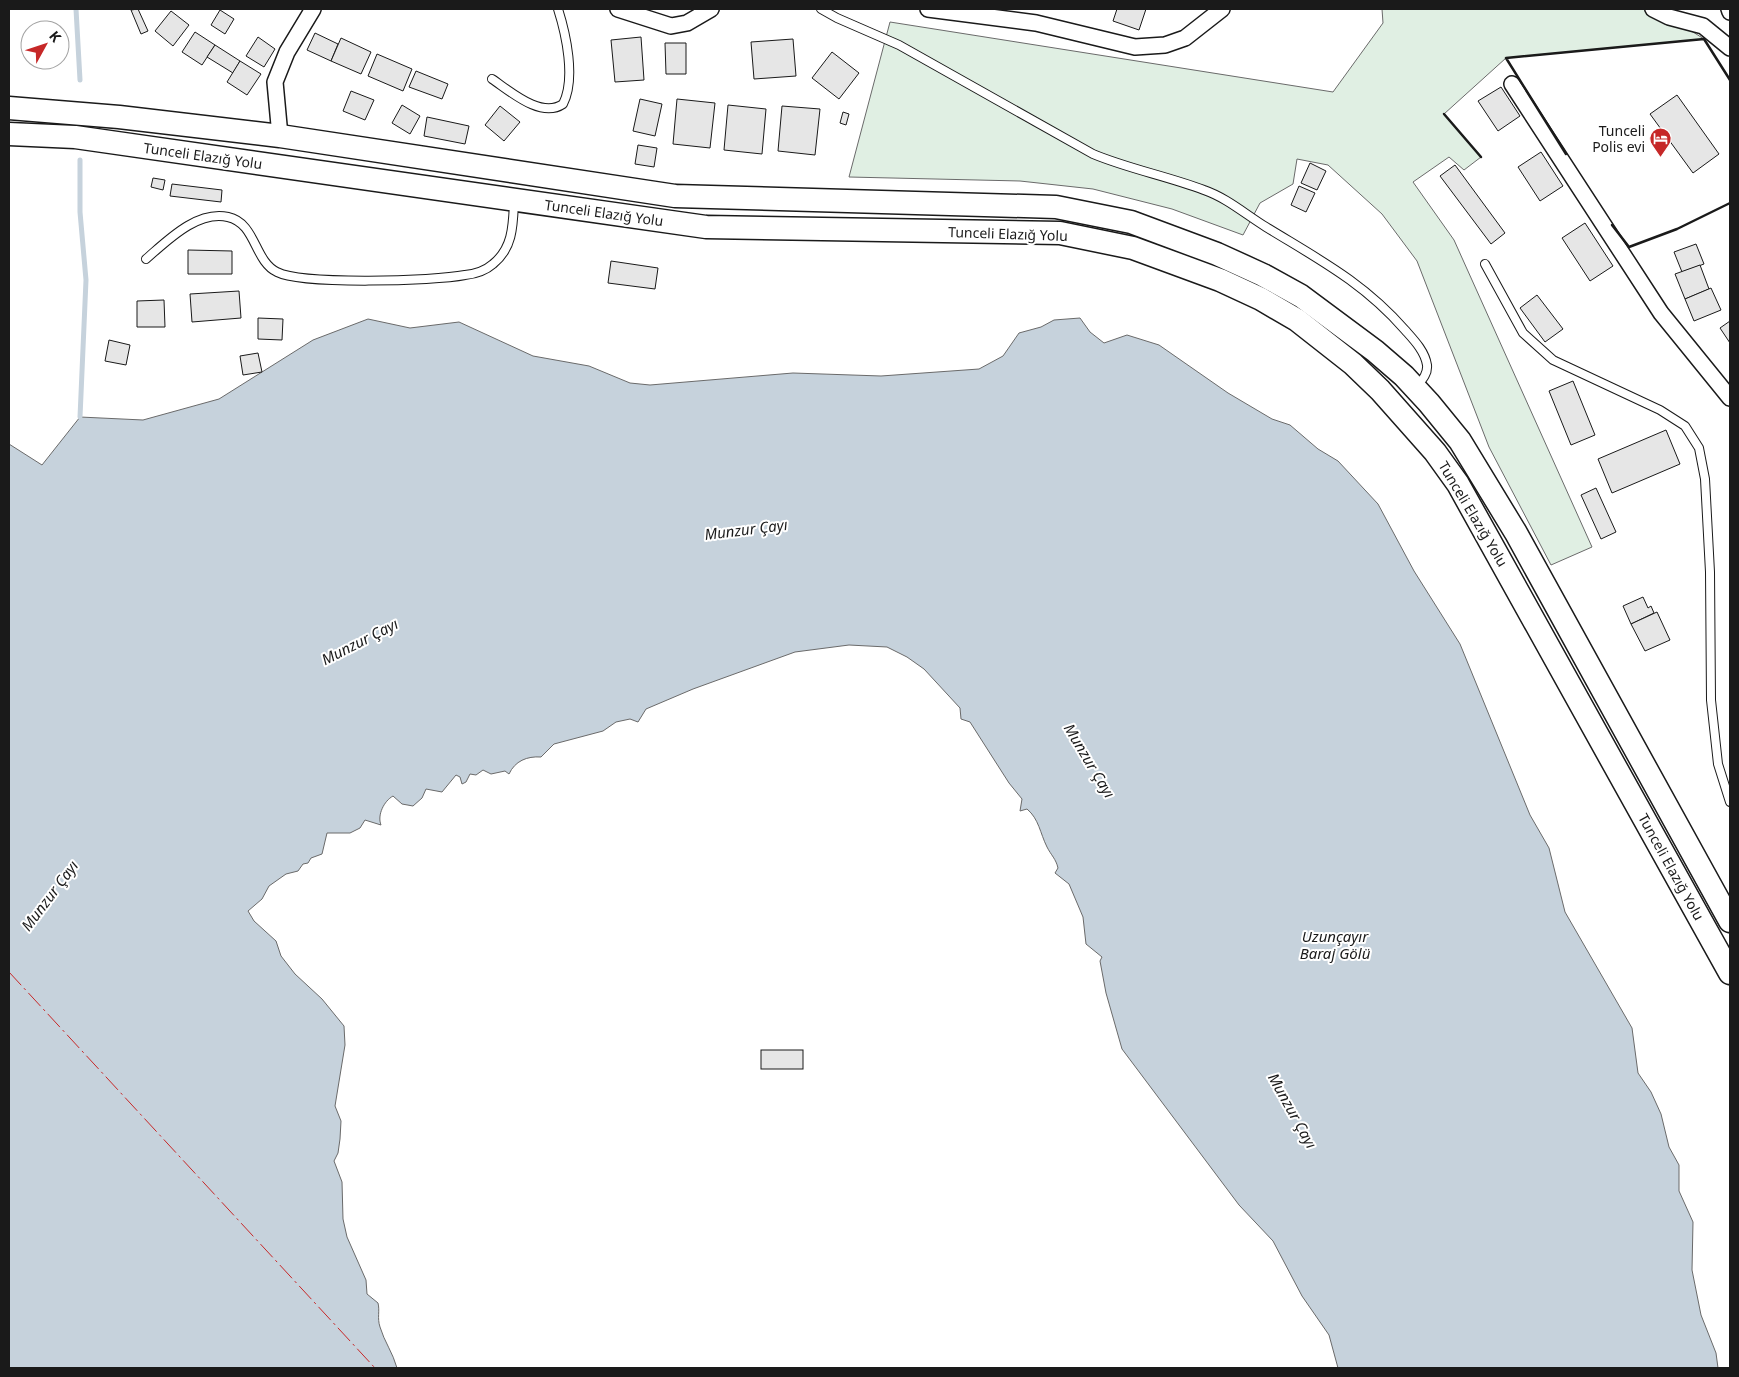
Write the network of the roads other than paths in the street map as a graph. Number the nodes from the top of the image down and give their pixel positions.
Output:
1 (312, 9) edge
2 (558, 9) edge
3 (618, 9) edge
4 (711, 9) edge
5 (822, 9) edge
6 (928, 9) edge
7 (1222, 9) edge
8 (1653, 9) edge
9 (1729, 9) edge
10 (1730, 12) edge
11 (1730, 48) edge
12 (492, 79) dead end
13 (1512, 84) dead end
14 (9, 108) edge
15 (9, 134) edge
16 (280, 136) junction
17 (514, 200) junction
18 (146, 259) dead end
19 (1485, 264) dead end
20 (1415, 389) junction
21 (1730, 398) edge
22 (1730, 802) edge
23 (1730, 920) edge
24 (1730, 973) edge

1 - 16 street
2 - 12 lane
3 - 4 street
5 - 20 lane
6 - 7 street
8 - 11 street
9 - 10 street
13 - 21 street
14 - 16 main road, Tunceli Elazığ Yolu
15 - 17 main road, Tunceli Elazığ Yolu
16 - 20 main road, Tunceli Elazığ Yolu
17 - 18 lane
17 - 24 main road, Tunceli Elazığ Yolu
19 - 22 lane
20 - 23 main road, Tunceli Elazığ Yolu

